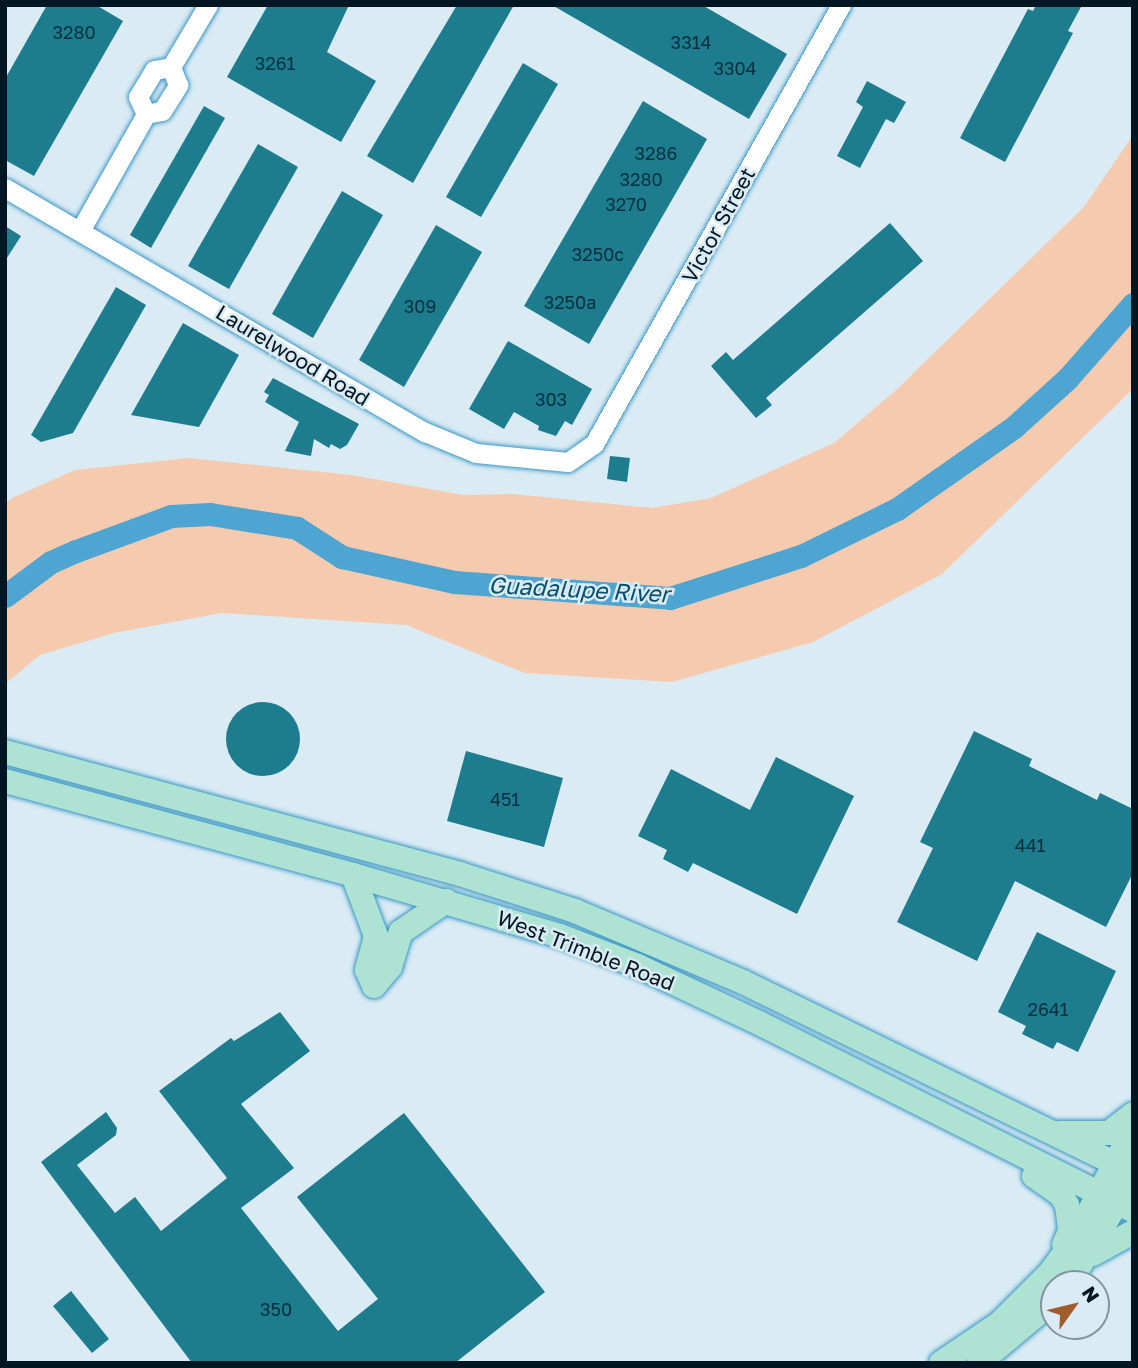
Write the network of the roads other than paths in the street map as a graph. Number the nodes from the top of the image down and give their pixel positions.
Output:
1 (208, 5) edge
2 (834, 8) edge
3 (5, 188) edge
4 (81, 229) junction
5 (594, 444) joint
6 (5, 752) edge
7 (5, 781) edge
8 (353, 875) junction
9 (446, 901) junction
10 (1133, 1114) edge
11 (967, 1130) junction
12 (1133, 1130) edge
13 (1051, 1132) junction
14 (1124, 1168) edge
15 (1117, 1202) edge
16 (1133, 1232) edge
17 (1089, 1256) junction
18 (1061, 1270) edge
19 (1066, 1270) edge
20 (1071, 1270) edge
21 (1040, 1293) edge
22 (1040, 1312) edge
23 (941, 1363) edge
24 (979, 1363) edge

1 - 4 street
2 - 5 street, Victor Street
3 - 4 street, Laurelwood Road
4 - 5 street, Laurelwood Road
6 - 13 main road, West Trimble Road
7 - 8 main road, West Trimble Road
8 - 9 main road, West Trimble Road
8 - 9 main road
9 - 11 main road, West Trimble Road
10 - 13 main road
11 - 15 main road, West Trimble Road
11 - 18 main road
12 - 14 main road
13 - 14 main road, West Trimble Road
14 - 15 main road
15 - 17 main road
15 - 19 main road
16 - 17 main road
17 - 20 main road
21 - 23 main road
22 - 24 main road

